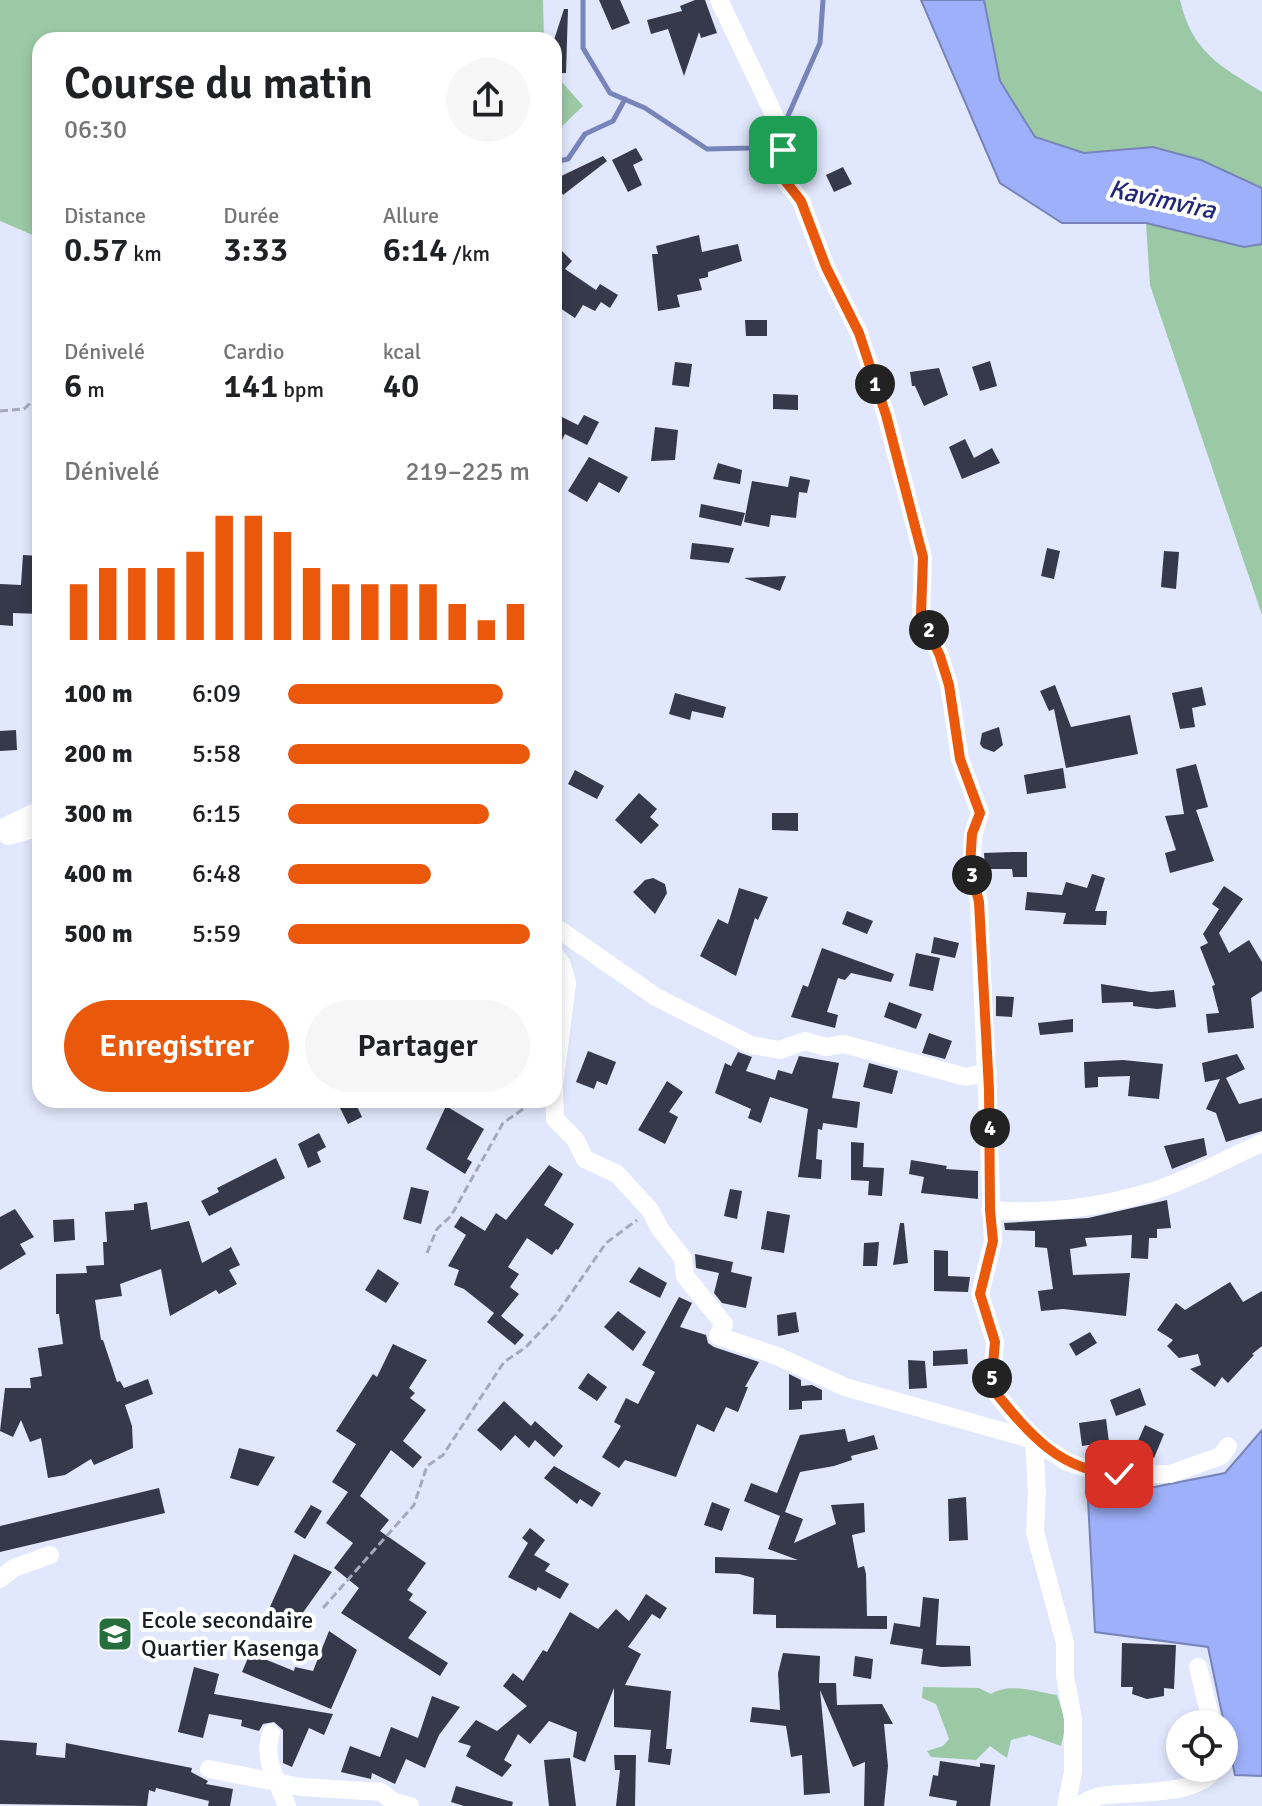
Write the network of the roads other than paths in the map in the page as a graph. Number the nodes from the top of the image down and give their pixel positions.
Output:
1 (719, 0) edge
2 (32, 814) edge
3 (32, 828) edge
4 (0, 829) edge
5 (0, 840) edge
6 (562, 932) edge
7 (562, 965) edge
8 (562, 1023) edge
9 (988, 1072) junction
10 (555, 1108) edge
11 (1262, 1143) edge
12 (990, 1210) junction
13 (1034, 1440) junction
14 (1228, 1446) dead end
15 (50, 1555) dead end
16 (0, 1579) edge
17 (1198, 1667) dead end
18 (1209, 1710) edge
19 (271, 1733) dead end
20 (209, 1769) dead end
21 (278, 1780) junction
22 (1198, 1782) edge
23 (287, 1806) edge
24 (410, 1806) edge
25 (1066, 1806) edge
26 (1076, 1806) edge

1 - 9 street
2 - 4 street
3 - 5 street
6 - 9 street
7 - 8 street
9 - 12 street
10 - 13 street
11 - 12 street
12 - 13 street
13 - 14 street
13 - 25 street
15 - 16 street
17 - 18 street
19 - 21 street
20 - 21 street
21 - 23 street
21 - 24 street
22 - 26 street

